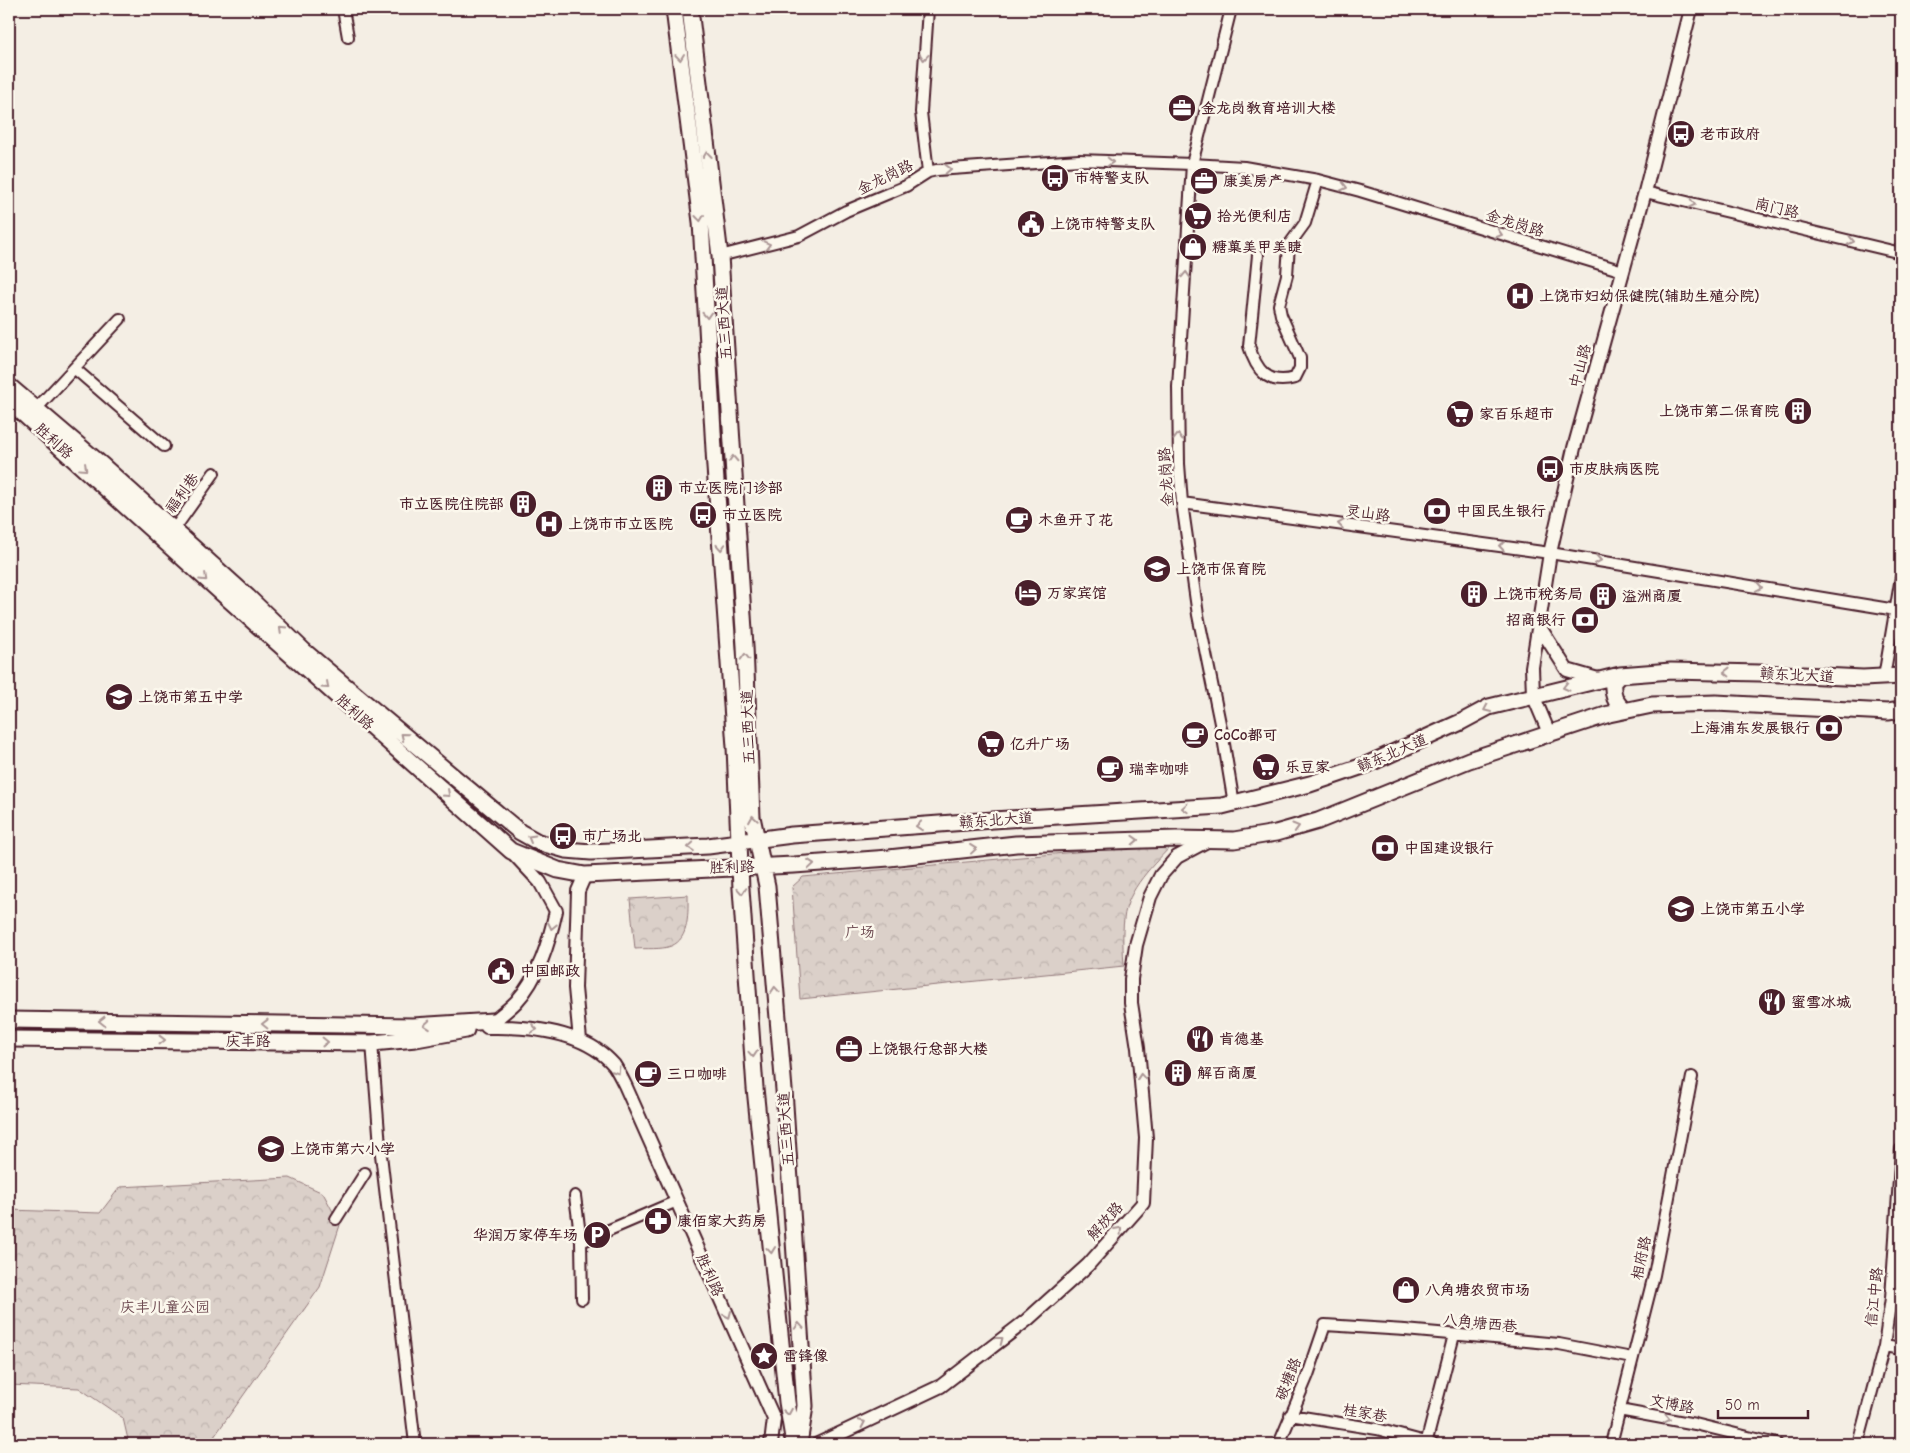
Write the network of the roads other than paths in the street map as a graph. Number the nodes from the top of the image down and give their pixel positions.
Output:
1 (343, 9) edge
2 (674, 9) edge
3 (690, 9) edge
4 (928, 9) edge
5 (1231, 9) edge
6 (1691, 9) edge
7 (348, 37) dead end
8 (1192, 164) junction
9 (928, 172) junction
10 (1318, 180) junction
11 (1645, 192) junction
12 (1901, 253) edge
13 (1258, 255) dead end
14 (720, 256) junction
15 (1623, 271) junction
16 (120, 319) dead end
17 (74, 368) junction
18 (9, 386) edge
19 (9, 401) edge
20 (36, 409) junction
21 (164, 446) dead end
22 (214, 473) dead end
23 (1182, 503) junction
24 (173, 530) junction
25 (1550, 553) junction
26 (1901, 576) edge
27 (1896, 610) junction
28 (1539, 626) junction
29 (1620, 674) junction
30 (1901, 676) edge
31 (1884, 677) junction
32 (1598, 679) junction
33 (1533, 695) junction
34 (1624, 710) junction
35 (1901, 710) edge
36 (1549, 733) junction
37 (1234, 804) junction
38 (758, 841) junction
39 (1207, 841) junction
40 (739, 843) junction
41 (511, 851) junction
42 (763, 866) junction
43 (740, 867) junction
44 (585, 875) junction
45 (9, 1020) edge
46 (490, 1024) junction
47 (9, 1040) edge
48 (580, 1040) junction
49 (372, 1042) junction
50 (1692, 1077) dead end
51 (1901, 1149) edge
52 (365, 1173) dead end
53 (575, 1196) dead end
54 (677, 1201) junction
55 (336, 1218) dead end
56 (581, 1242) junction
57 (582, 1299) dead end
58 (1324, 1325) joint
59 (1454, 1335) junction
60 (1884, 1346) junction
61 (1901, 1349) edge
62 (1632, 1358) junction
63 (1619, 1410) junction
64 (1290, 1415) junction
65 (415, 1444) edge
66 (771, 1444) edge
67 (794, 1444) edge
68 (799, 1444) edge
69 (818, 1444) edge
70 (1279, 1444) edge
71 (1428, 1444) edge
72 (1611, 1444) edge
73 (1778, 1444) edge
74 (1858, 1444) edge

1 - 7 street
2 -> 40 main road, 五三西大道
14 -> 3 main road, 五三西大道
4 -> 9 street
5 - 8 street, 金龙岗路
6 - 11 street, 中山路
9 -> 8 street, 金龙岗路
8 - 10 street, 金龙岗路
23 -> 8 street, 金龙岗路
14 -> 9 street, 金龙岗路
10 - 13 street
10 -> 15 street, 金龙岗路
11 -> 12 street, 南门路
11 - 15 street, 中山路
38 -> 14 main road, 五三西大道
15 - 25 street, 中山路
16 - 17 street
17 - 20 street
17 - 21 street
18 - 20 main road, 胜利路
19 -> 41 main road, 胜利路
20 - 24 main road, 胜利路
22 - 24 street, 福利巷
25 -> 23 street, 灵山路
23 - 37 street, 金龙岗路
40 -> 24 main road, 胜利路
25 -> 27 street, 灵山路
25 - 28 street, 中山路
26 - 27 street
27 - 31 street
28 - 32 street
28 - 33 street, 中山路
31 -> 29 main road, 赣东北大道
29 - 32 main road, 赣东北大道
29 - 34 main road
30 - 31 main road, 赣东北大道
32 -> 33 main road, 赣东北大道
33 - 36 street, 中山路
33 -> 37 main road, 赣东北大道
34 - 35 main road, 胜利路
34 - 36 main road, 胜利路
39 -> 36 main road, 胜利路
37 -> 38 main road, 赣东北大道
38 - 40 main road, 胜利路
38 - 42 main road, 五三西大道
42 -> 39 main road, 胜利路
69 -> 39 street, 解放路
40 - 43 main road, 五三西大道
41 - 44 main road, 胜利路
41 -> 46 street
42 - 43 main road, 胜利路
68 -> 42 main road, 五三西大道
43 - 44 main road, 胜利路
43 -> 67 main road, 五三西大道
44 - 48 street
46 -> 45 main road
46 -> 48 street, 胜利路
46 - 49 main road, 庆丰路
47 -> 49 main road, 庆丰路
48 -> 54 street, 胜利路
49 - 65 street
50 - 62 street, 相府路
51 - 60 street, 信江中路
52 - 55 street
53 - 56 street
54 - 56 street
54 -> 66 street, 胜利路
56 - 57 street
58 - 59 street, 八角塘西巷
58 - 64 street, 破塘路
59 - 62 street, 八角塘西巷
59 - 71 street
60 - 61 street
60 - 74 street, 信江中路
62 - 63 street, 相府路
63 - 72 street, 相府路
63 -> 73 street, 文博路
64 - 70 street, 破塘路
64 - 71 street, 桂家巷

